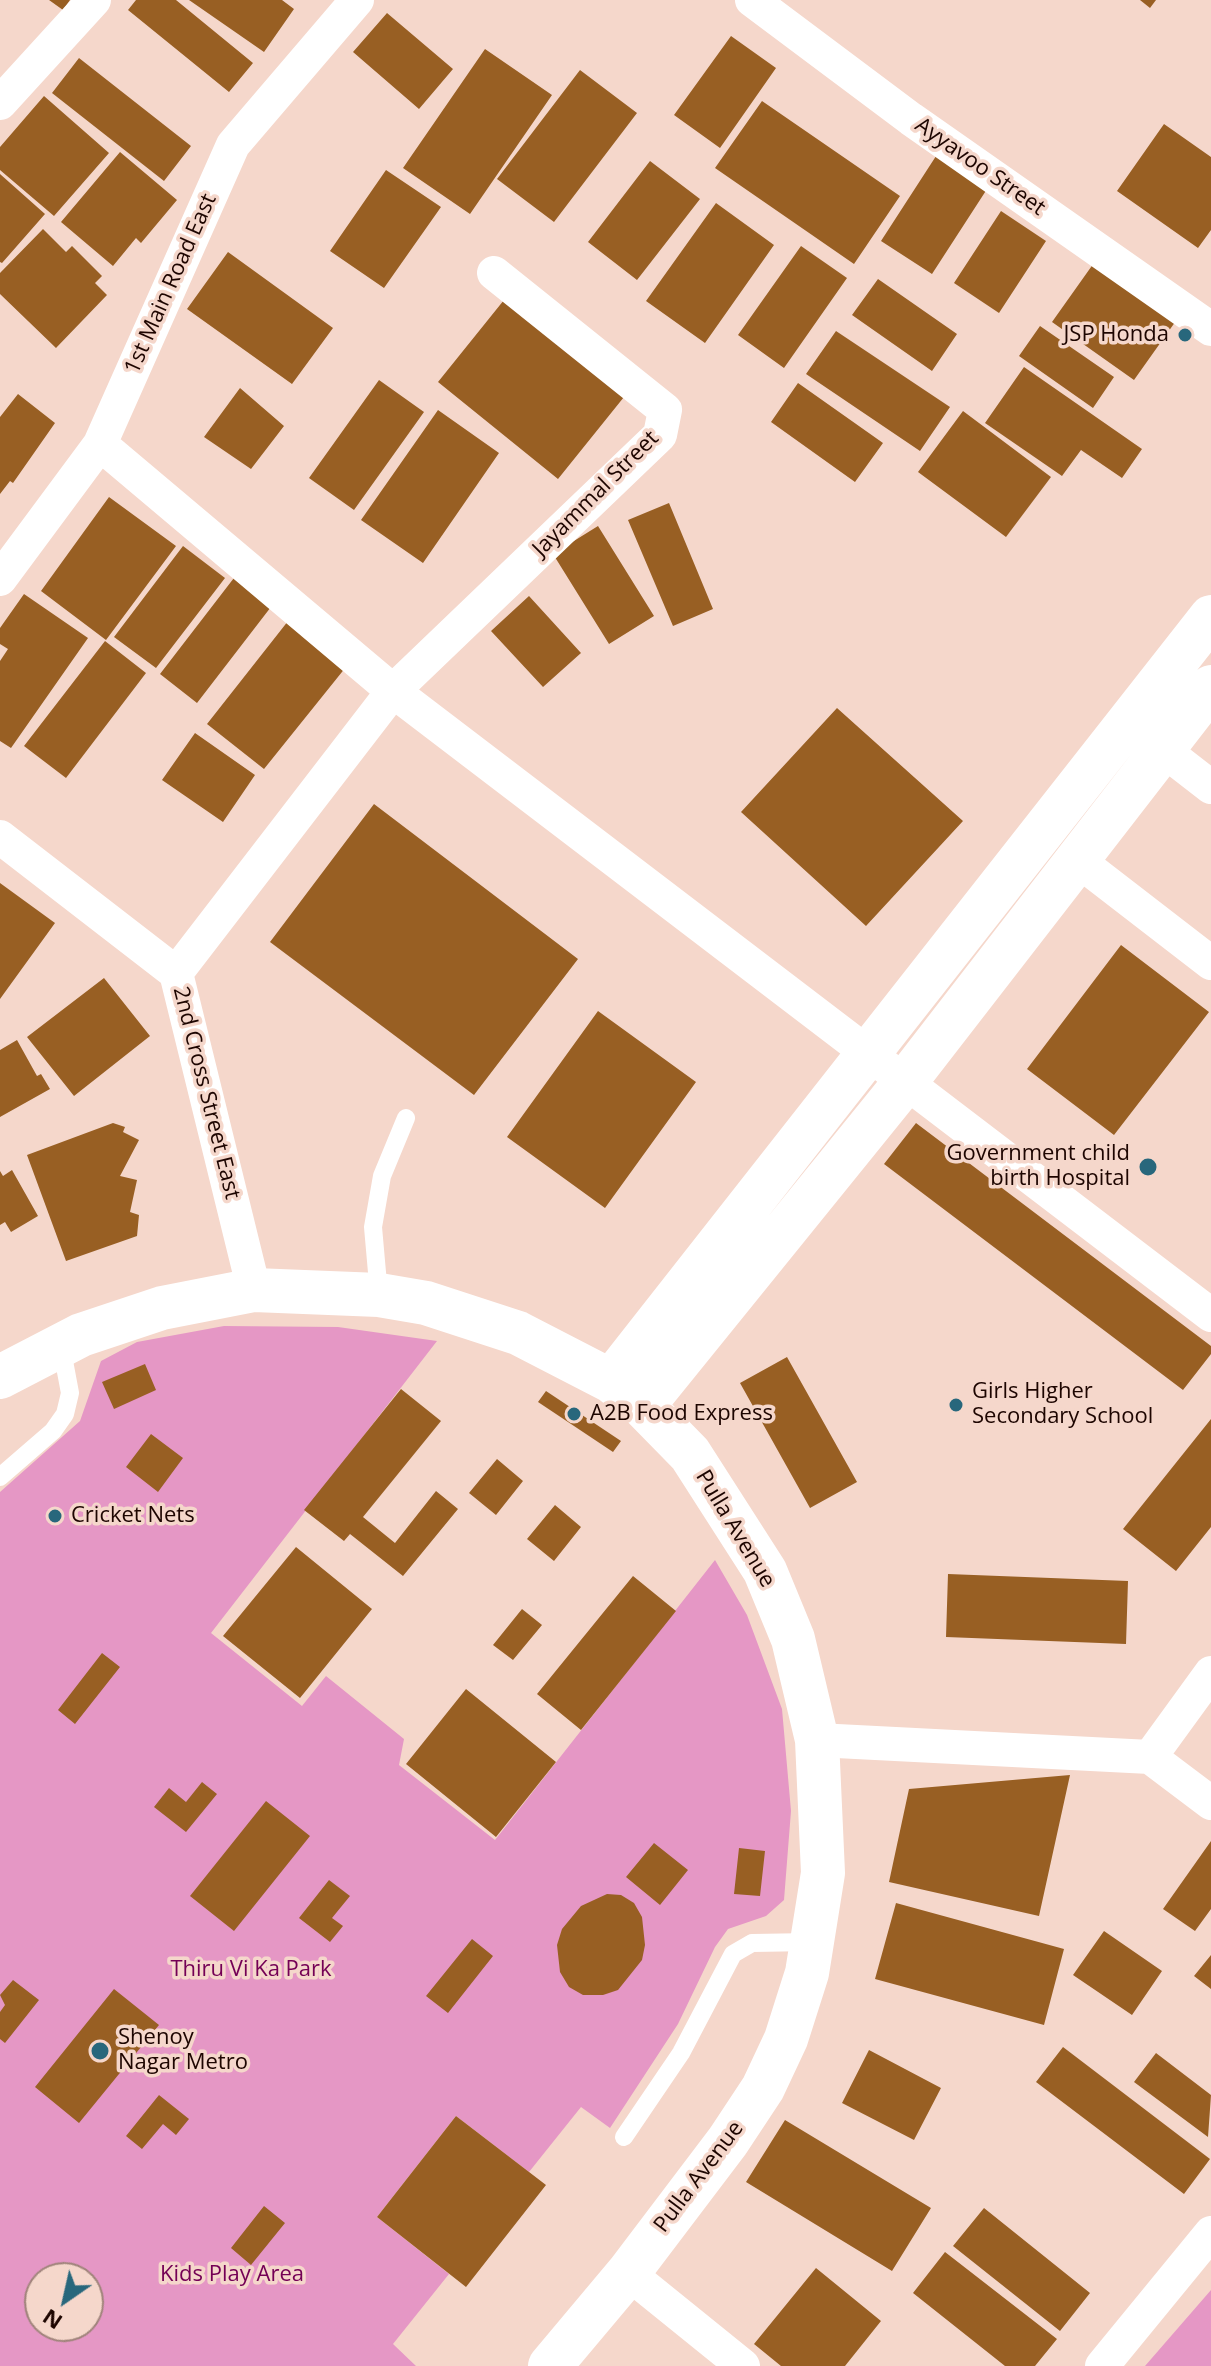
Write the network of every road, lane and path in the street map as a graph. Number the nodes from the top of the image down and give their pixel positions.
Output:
1 (94, 0) edge
2 (357, 0) edge
3 (752, 0) edge
4 (0, 103) edge
5 (494, 273) dead end
6 (1211, 329) edge
7 (100, 444) junction
8 (0, 579) edge
9 (1211, 617) edge
10 (1211, 687) edge
11 (393, 691) junction
12 (1162, 749) junction
13 (1211, 787) edge
14 (0, 837) edge
15 (1075, 858) junction
16 (1211, 963) edge
17 (176, 973) junction
18 (869, 1053) junction
19 (906, 1081) junction
20 (406, 1118) dead end
21 (254, 1290) junction
22 (379, 1295) junction
23 (1211, 1315) edge
24 (61, 1345) junction
25 (0, 1377) edge
26 (627, 1393) junction
27 (0, 1477) edge
28 (1211, 1673) edge
29 (817, 1740) junction
30 (1150, 1757) junction
31 (1211, 1803) edge
32 (812, 1942) junction
33 (624, 2137) dead end
34 (1211, 2233) edge
35 (628, 2273) junction
36 (550, 2366) edge
37 (743, 2366) edge
38 (1102, 2366) edge

1 - 4 street
2 - 7 street, 1st Main Road East
3 - 6 street, Ayyavoo Street
5 - 11 street, Jayammal Street
7 - 8 street, 1st Main Road East
7 - 11 street
9 - 18 street
10 - 12 street
11 - 17 street
11 - 18 street
12 - 13 street
12 - 15 street
14 - 17 street, 2nd Cross Street East
15 - 16 street
15 - 19 street
17 - 21 street, 2nd Cross Street East
18 - 19 street
18 - 26 street
19 - 23 street
19 - 26 street
20 - 22 lane
21 - 22 street, Pulla Avenue
21 - 24 street, Pulla Avenue
22 - 26 street, Pulla Avenue
24 - 25 street, Pulla Avenue
24 - 27 lane
26 - 29 street, Pulla Avenue
28 - 30 street
29 - 30 street
29 - 32 street, Pulla Avenue
30 - 31 street
32 - 33 lane
32 - 35 street, Pulla Avenue
34 - 38 street
35 - 36 street, Pulla Avenue
35 - 37 street

